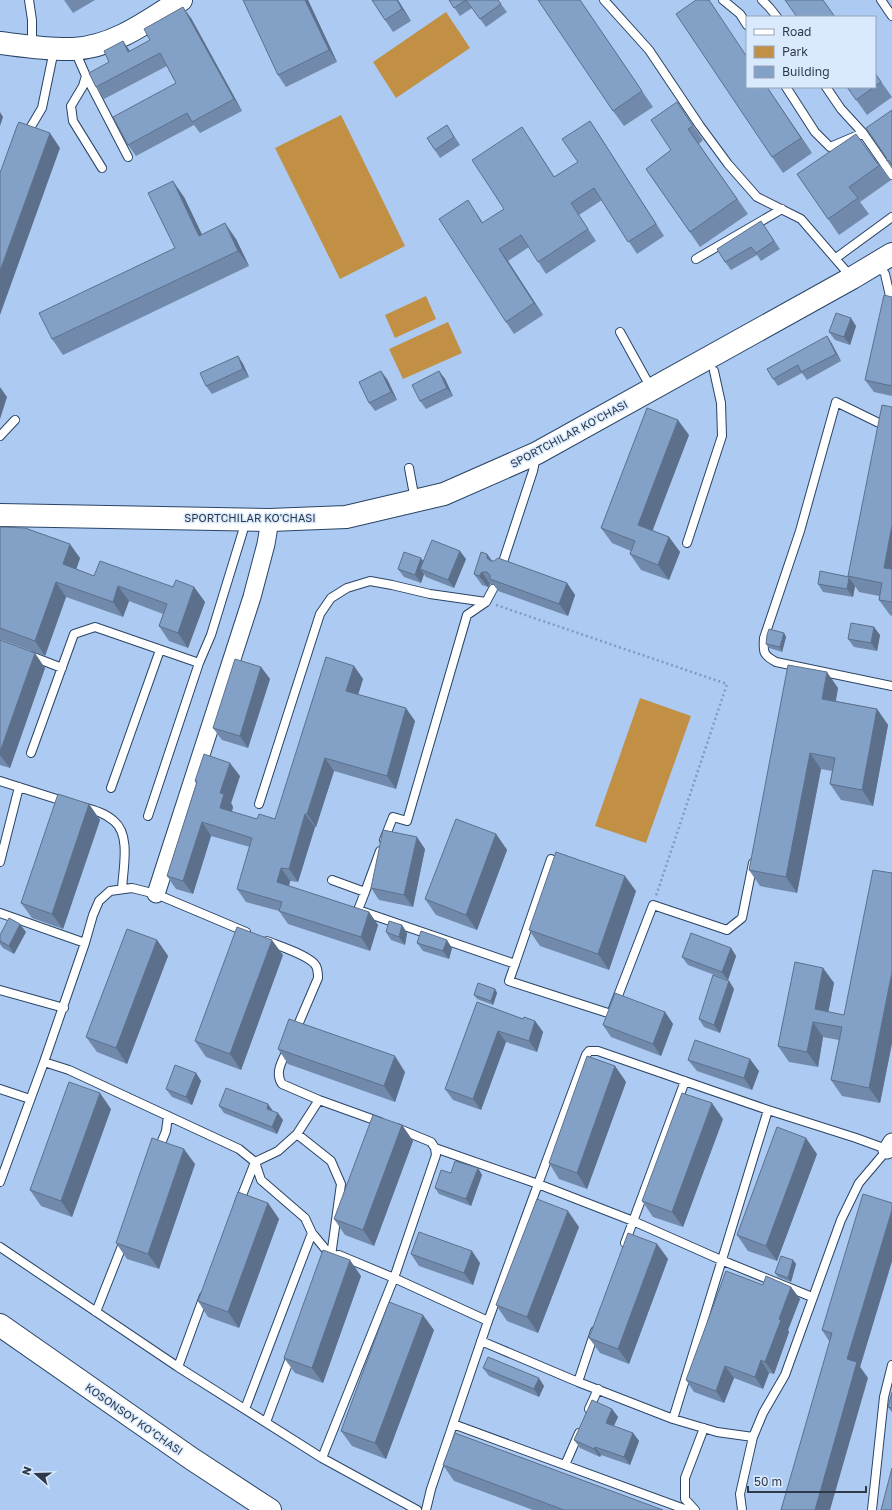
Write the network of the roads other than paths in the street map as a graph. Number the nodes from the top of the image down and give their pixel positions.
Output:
1 (29, 0) edge
2 (604, 0) edge
3 (723, 0) edge
4 (762, 0) edge
5 (881, 0) edge
6 (170, 5) edge
7 (776, 16) edge
8 (892, 16) edge
9 (746, 23) edge
10 (0, 43) edge
11 (32, 46) junction
12 (64, 49) junction
13 (86, 76) junction
14 (787, 88) edge
15 (827, 88) edge
16 (863, 133) junction
17 (19, 144) edge
18 (128, 157) edge
19 (102, 168) dead end
20 (892, 175) edge
21 (782, 209) junction
22 (892, 217) edge
23 (836, 258) junction
24 (885, 258) edge
25 (696, 259) dead end
26 (852, 278) junction
27 (890, 299) edge
28 (620, 332) dead end
29 (712, 365) junction
30 (652, 390) junction
31 (15, 420) dead end
32 (881, 424) edge
33 (0, 436) edge
34 (537, 454) junction
35 (409, 468) dead end
36 (415, 501) junction
37 (0, 515) edge
38 (247, 520) junction
39 (270, 520) junction
40 (686, 543) dead end
41 (501, 568) edge
42 (493, 589) edge
43 (486, 602) junction
44 (160, 650) junction
45 (21, 653) edge
46 (199, 663) junction
47 (62, 668) junction
48 (892, 686) edge
49 (31, 753) dead end
50 (0, 781) edge
51 (19, 787) junction
52 (111, 788) dead end
53 (259, 804) dead end
54 (148, 816) dead end
55 (755, 855) edge
56 (550, 859) dead end
57 (0, 862) edge
58 (332, 880) dead end
59 (122, 889) junction
60 (365, 892) junction
61 (156, 894) junction
62 (0, 913) edge
63 (85, 943) junction
64 (515, 964) junction
65 (0, 990) edge
66 (64, 1008) junction
67 (44, 1062) junction
68 (685, 1081) junction
69 (0, 1089) edge
70 (30, 1099) junction
71 (319, 1100) junction
72 (768, 1110) junction
73 (168, 1116) junction
74 (297, 1134) junction
75 (890, 1147) edge
76 (435, 1148) junction
77 (155, 1160) edge
78 (255, 1162) junction
79 (0, 1182) edge
80 (538, 1184) junction
81 (236, 1213) edge
82 (633, 1221) junction
83 (127, 1233) edge
84 (312, 1233) junction
85 (0, 1246) edge
86 (623, 1250) edge
87 (331, 1256) junction
88 (721, 1260) junction
89 (324, 1268) edge
90 (394, 1278) junction
91 (208, 1286) edge
92 (812, 1297) junction
93 (96, 1312) junction
94 (488, 1321) junction
95 (598, 1323) edge
96 (0, 1325) edge
97 (481, 1341) junction
98 (293, 1348) edge
99 (892, 1365) edge
100 (178, 1367) junction
101 (578, 1382) junction
102 (598, 1389) junction
103 (245, 1409) junction
104 (673, 1419) junction
105 (266, 1422) junction
106 (453, 1424) junction
107 (704, 1428) junction
108 (753, 1437) junction
109 (322, 1458) junction
110 (565, 1465) junction
111 (270, 1510) edge
112 (418, 1510) edge
113 (426, 1510) edge
114 (688, 1510) edge
115 (696, 1510) edge
116 (742, 1510) edge
117 (872, 1510) edge

1 - 11 lane
2 - 21 lane
3 - 9 lane
4 - 7 lane
5 - 8 lane
6 - 12 street
10 - 11 street
11 - 12 street
12 - 13 lane
12 - 17 lane
13 - 18 lane
13 - 19 lane
14 - 16 lane
15 - 16 lane
16 - 20 lane
21 - 23 lane
21 - 25 lane
22 - 23 lane
23 - 26 lane
24 - 26 street, SPORTCHILAR KO'CHASI
24 - 27 lane
26 - 29 street, SPORTCHILAR KO'CHASI
28 - 30 lane
29 - 30 street, SPORTCHILAR KO'CHASI
29 - 40 lane
30 - 34 street, SPORTCHILAR KO'CHASI
31 - 33 lane
32 - 48 lane
34 - 36 street, SPORTCHILAR KO'CHASI
34 - 41 lane
35 - 36 lane
36 - 39 street, SPORTCHILAR KO'CHASI
37 - 38 street, SPORTCHILAR KO'CHASI
38 - 39 street, SPORTCHILAR KO'CHASI
38 - 46 lane
39 - 61 street
42 - 43 lane
43 - 53 lane
43 - 60 lane
44 - 46 lane
44 - 47 lane
44 - 52 lane
45 - 47 lane
46 - 54 lane
47 - 49 lane
50 - 51 lane
51 - 57 lane
51 - 59 lane
55 - 64 lane
56 - 64 lane
58 - 60 lane
59 - 61 lane
59 - 63 lane
60 - 64 lane
61 - 71 lane
62 - 63 lane
63 - 66 lane
65 - 66 lane
66 - 67 lane
67 - 70 lane
67 - 73 lane
68 - 72 lane
68 - 80 lane
68 - 82 lane
69 - 70 lane
70 - 79 lane
71 - 74 lane
71 - 76 lane
72 - 75 lane
72 - 88 lane
73 - 77 lane
73 - 78 lane
74 - 78 lane
74 - 87 lane
75 - 92 lane
76 - 80 lane
76 - 90 lane
78 - 81 lane
78 - 84 lane
80 - 82 lane
80 - 94 lane
82 - 86 lane
82 - 88 lane
83 - 93 lane
84 - 87 lane
84 - 103 lane
85 - 93 lane
87 - 89 lane
87 - 90 lane
88 - 92 lane
88 - 104 lane
90 - 94 lane
90 - 109 lane
91 - 100 lane
92 - 108 lane
93 - 100 lane
94 - 97 lane
95 - 101 lane
96 - 111 street, KOSONSOY KO’CHASI
97 - 101 lane
97 - 106 lane
98 - 105 lane
99 - 117 lane
100 - 103 lane
101 - 102 lane
102 - 104 lane
102 - 110 lane
103 - 105 lane
104 - 107 lane
105 - 109 lane
106 - 110 lane
106 - 113 lane
107 - 108 lane
107 - 115 lane
108 - 116 lane
109 - 112 lane
110 - 114 lane

